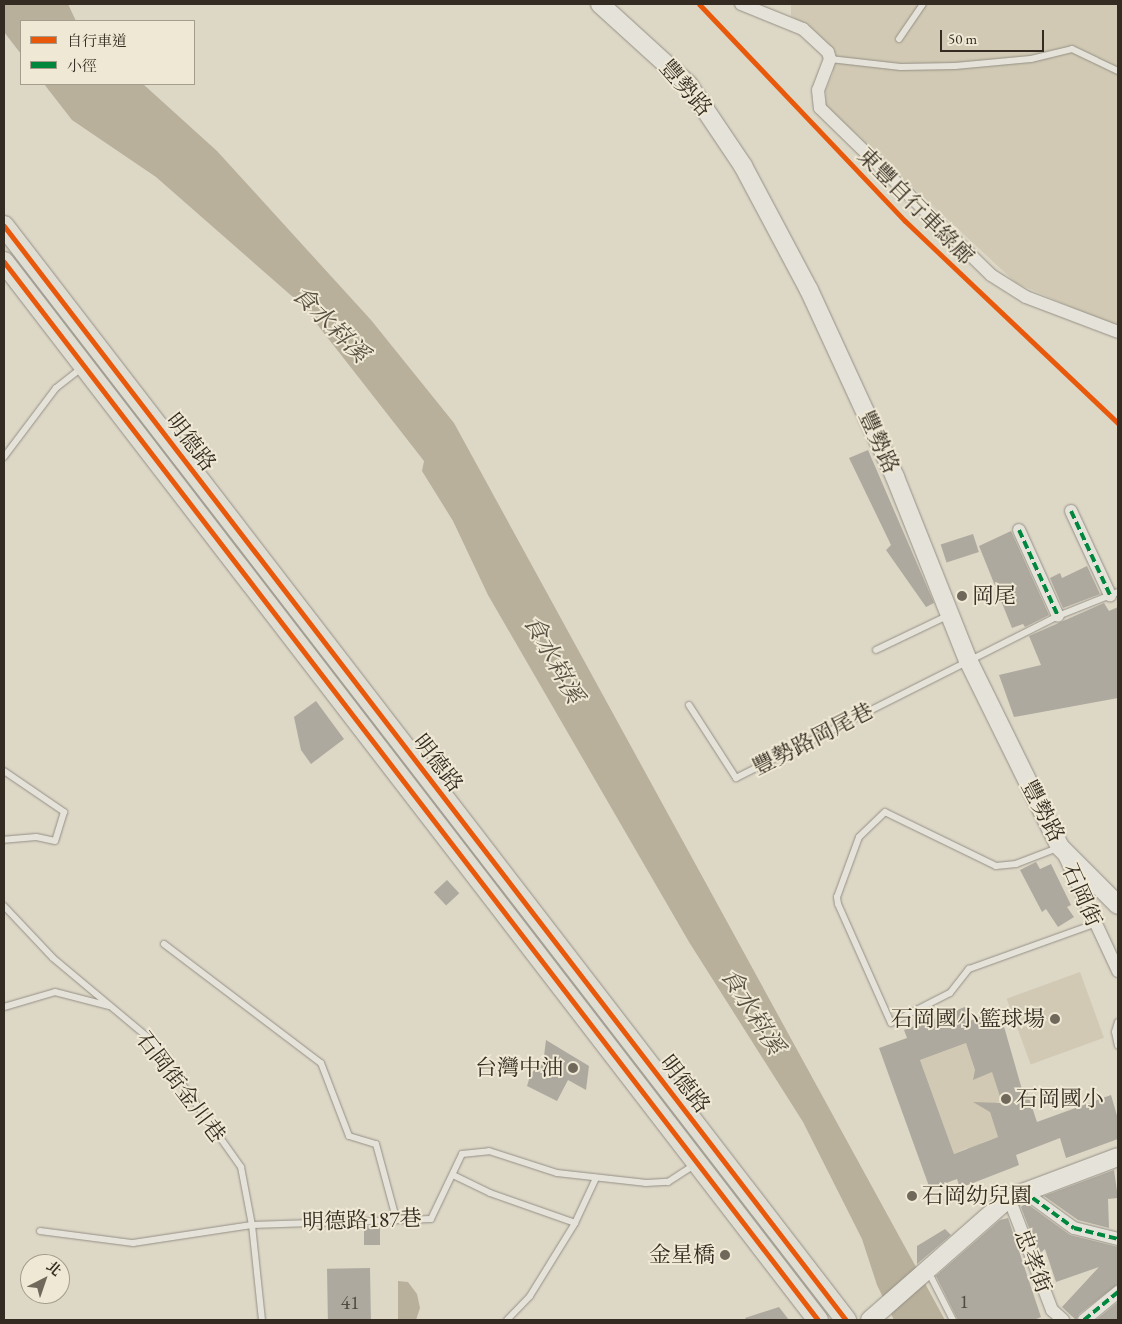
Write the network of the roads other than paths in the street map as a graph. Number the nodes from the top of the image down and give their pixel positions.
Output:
1 (600, 4) edge
2 (741, 4) edge
3 (923, 4) edge
4 (899, 39) dead end
5 (830, 59) junction
6 (1118, 70) edge
7 (4, 227) edge
8 (4, 262) edge
9 (1118, 332) edge
10 (84, 366) junction
11 (4, 457) edge
12 (1071, 511) dead end
13 (1020, 530) dead end
14 (1114, 594) edge
15 (951, 614) junction
16 (1058, 616) junction
17 (876, 650) dead end
18 (968, 660) junction
19 (689, 705) dead end
20 (4, 771) edge
21 (4, 840) edge
22 (1060, 847) junction
23 (1118, 905) edge
24 (4, 906) edge
25 (1094, 924) junction
26 (164, 944) dead end
27 (572, 963) junction
28 (1118, 970) edge
29 (554, 978) junction
30 (110, 1006) junction
31 (4, 1007) edge
32 (1118, 1022) edge
33 (1118, 1046) edge
34 (1118, 1157) edge
35 (695, 1165) junction
36 (453, 1175) junction
37 (596, 1178) junction
38 (1016, 1194) junction
39 (396, 1218) junction
40 (575, 1223) junction
41 (252, 1225) junction
42 (40, 1231) dead end
43 (1118, 1239) edge
44 (924, 1273) junction
45 (1118, 1292) edge
46 (874, 1317) edge
47 (262, 1320) edge
48 (507, 1320) edge
49 (818, 1320) edge
50 (846, 1320) edge
51 (952, 1320) edge
52 (1063, 1320) edge
53 (1084, 1320) edge

1 - 15 street, 豐勢路
2 - 5 street
3 - 4 lane
5 - 6 lane
5 - 9 street
7 - 27 main road, 明德路
8 - 10 main road, 明德路
10 - 11 lane
10 - 29 main road, 明德路
12 - 14 street
13 - 16 street
14 - 16 lane
15 - 17 lane
15 - 18 street, 豐勢路
16 - 18 lane
18 - 19 lane, 豐勢路岡尾巷
18 - 22 street, 豐勢路
20 - 21 lane
22 - 23 street, 豐勢路
22 - 25 street, 石岡街
22 - 25 lane
24 - 30 lane, 石岡街金川巷
25 - 28 street, 石岡街
26 - 39 lane
27 - 29 main road
27 - 50 main road, 明德路
29 - 35 main road, 明德路
30 - 31 lane
30 - 41 lane, 石岡街金川巷
32 - 33 lane
34 - 38 street
35 - 37 lane, 明德路187巷
35 - 49 main road, 明德路
36 - 37 lane, 明德路187巷
36 - 39 lane, 明德路187巷
36 - 40 lane
37 - 40 lane
38 - 43 street
38 - 44 street
38 - 52 street, 忠孝街
39 - 41 lane, 明德路187巷
40 - 48 lane
41 - 42 lane, 明德路187巷
41 - 47 lane, 石岡街金川巷
44 - 46 street
44 - 51 lane
45 - 53 street

